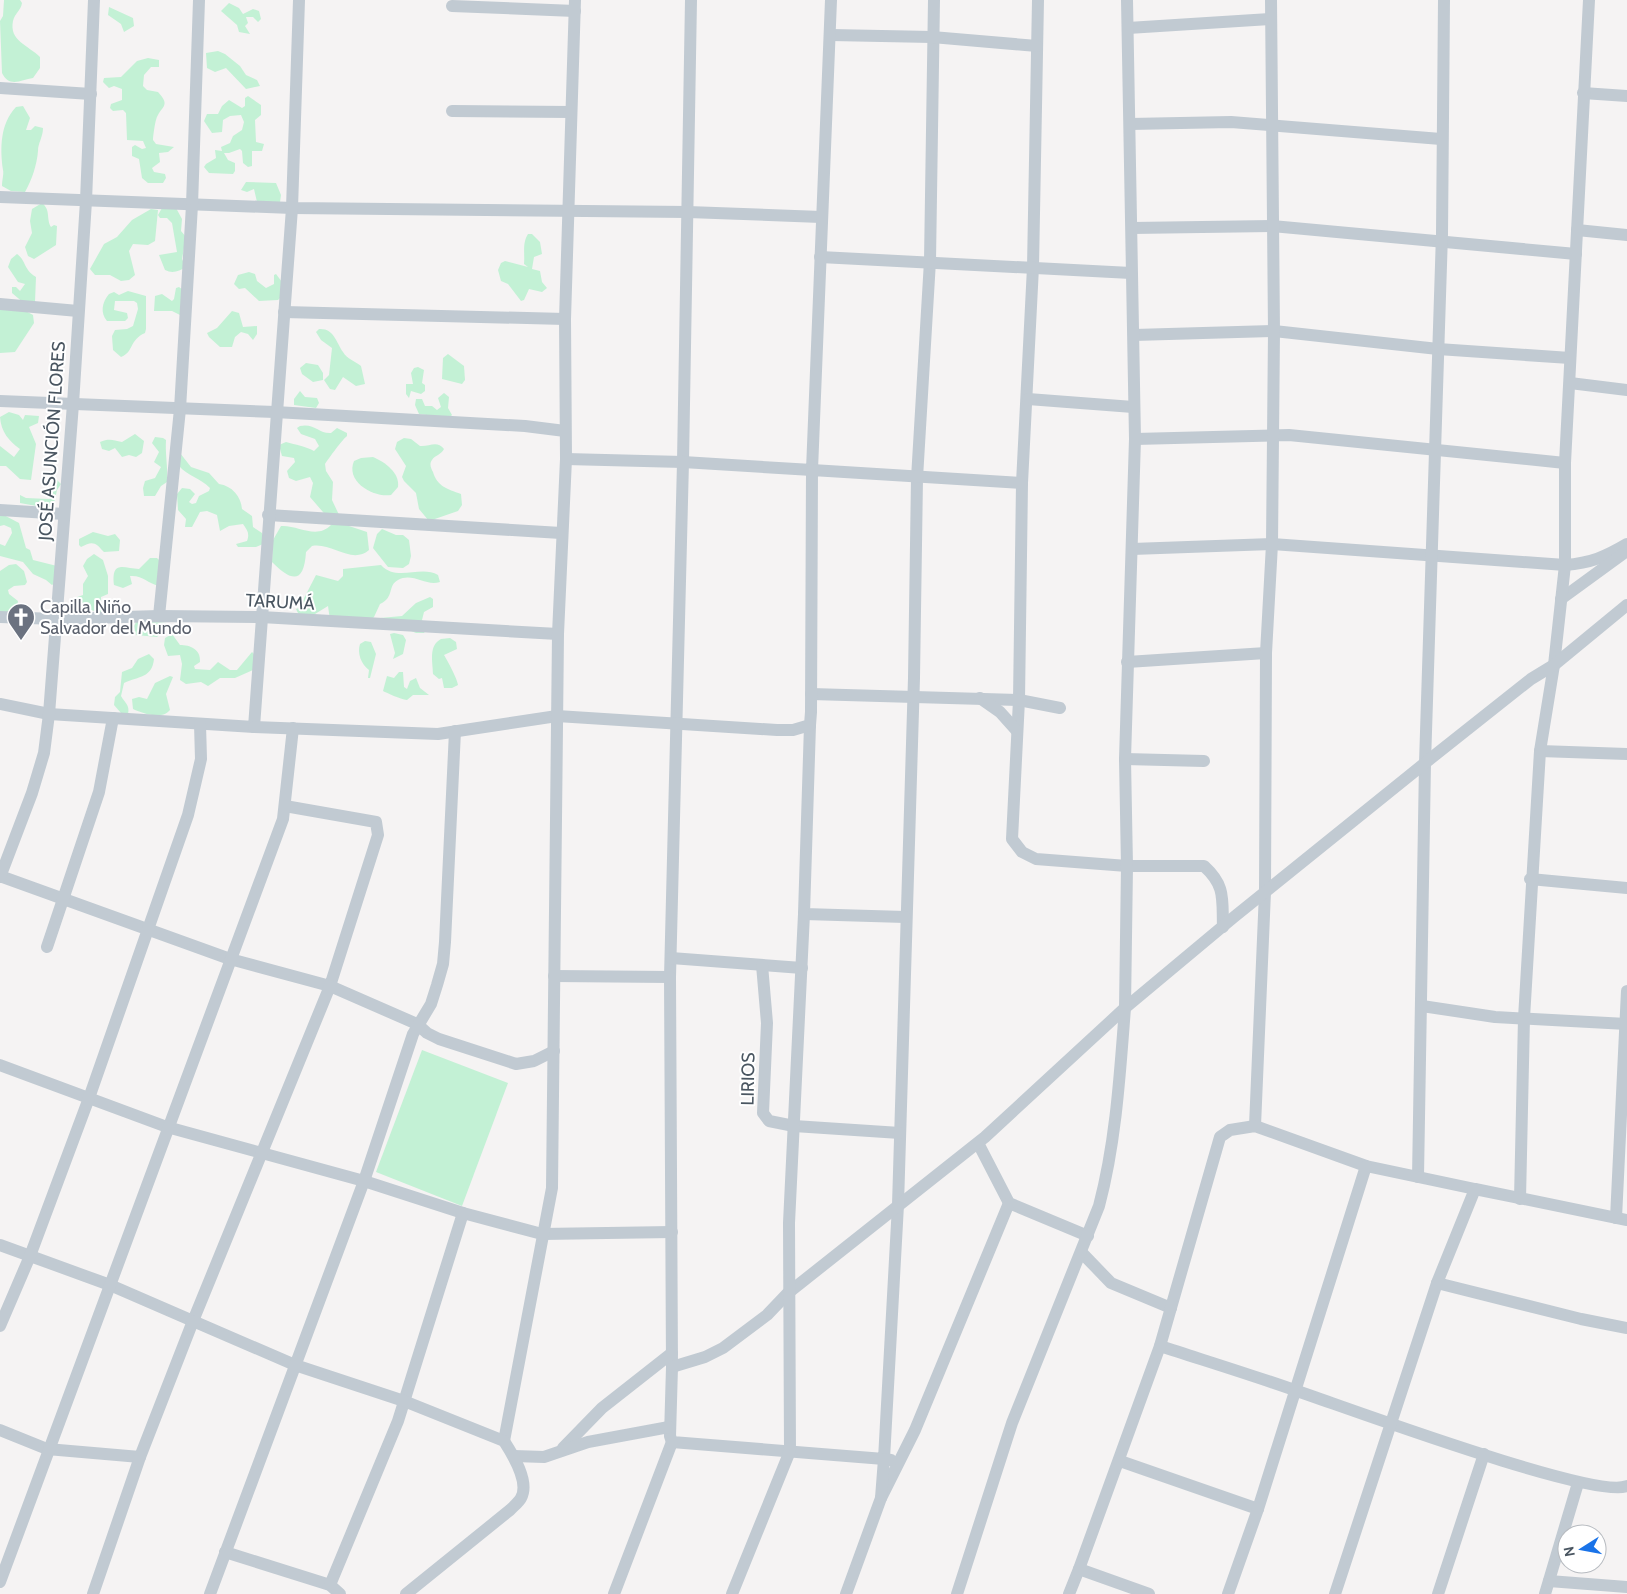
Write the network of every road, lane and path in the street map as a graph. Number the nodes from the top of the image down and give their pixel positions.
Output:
1 (94, 0) edge
2 (199, 0) edge
3 (299, 0) edge
4 (691, 0) edge
5 (831, 0) edge
6 (934, 0) edge
7 (1038, 0) edge
8 (1127, 0) edge
9 (1271, 0) edge
10 (1444, 0) edge
11 (1589, 0) edge
12 (575, 5) edge
13 (452, 6) dead end
14 (1270, 19) junction
15 (1128, 28) junction
16 (831, 35) junction
17 (932, 37) junction
18 (1038, 46) junction
19 (0, 88) edge
20 (1584, 93) junction
21 (91, 94) junction
22 (1627, 96) edge
23 (452, 111) dead end
24 (571, 112) junction
25 (1130, 124) junction
26 (1272, 124) junction
27 (1442, 139) junction
28 (0, 197) edge
29 (86, 201) junction
30 (192, 204) junction
31 (292, 208) junction
32 (569, 212) junction
33 (688, 212) junction
34 (821, 217) junction
35 (1272, 226) junction
36 (1132, 228) junction
37 (1577, 230) junction
38 (1627, 235) edge
39 (1442, 243) junction
40 (1576, 254) junction
41 (820, 257) junction
42 (930, 261) junction
43 (1034, 267) junction
44 (1132, 273) junction
45 (0, 304) edge
46 (78, 311) junction
47 (284, 312) junction
48 (565, 319) junction
49 (1274, 331) junction
50 (1134, 335) junction
51 (1438, 349) junction
52 (1570, 358) junction
53 (1570, 383) junction
54 (1627, 390) edge
55 (1028, 399) junction
56 (0, 401) edge
57 (74, 404) junction
58 (1132, 408) junction
59 (180, 409) junction
60 (275, 412) junction
61 (565, 431) junction
62 (1273, 434) junction
63 (1135, 440) junction
64 (1435, 450) junction
65 (566, 459) junction
66 (684, 462) junction
67 (1566, 463) junction
68 (812, 470) junction
69 (917, 478) junction
70 (1022, 483) junction
71 (0, 510) edge
72 (64, 514) junction
73 (268, 515) junction
74 (561, 533) junction
75 (1272, 544) junction
76 (1627, 545) edge
77 (1132, 549) junction
78 (1432, 556) junction
79 (1565, 566) junction
80 (1562, 600) junction
81 (1627, 605) edge
82 (159, 616) junction
83 (0, 617) edge
84 (261, 617) junction
85 (56, 619) junction
86 (558, 634) junction
87 (1266, 653) junction
88 (1127, 662) junction
89 (1554, 665) junction
90 (811, 694) junction
91 (913, 695) junction
92 (979, 698) junction
93 (1019, 700) junction
94 (0, 704) edge
95 (1060, 708) dead end
96 (49, 714) junction
97 (557, 716) junction
98 (113, 718) junction
99 (677, 722) junction
100 (200, 724) junction
101 (810, 726) junction
102 (254, 727) junction
103 (293, 728) junction
104 (1017, 731) junction
105 (455, 732) junction
106 (1540, 751) junction
107 (1627, 754) edge
108 (1125, 759) junction
109 (1204, 761) dead end
110 (1425, 763) junction
111 (285, 806) junction
112 (1127, 866) junction
113 (0, 877) edge
114 (1530, 879) junction
115 (1627, 888) edge
116 (1265, 892) junction
117 (65, 900) junction
118 (804, 914) junction
119 (905, 917) junction
120 (1223, 927) junction
121 (148, 929) junction
122 (47, 947) dead end
123 (671, 958) junction
124 (230, 959) junction
125 (762, 965) junction
126 (802, 968) junction
127 (554, 976) junction
128 (670, 977) junction
129 (330, 986) junction
130 (1627, 991) edge
131 (1422, 1006) junction
132 (1125, 1008) junction
133 (1524, 1018) junction
134 (417, 1024) junction
135 (1626, 1024) edge
136 (554, 1051) junction
137 (0, 1065) edge
138 (88, 1098) junction
139 (794, 1126) junction
140 (1255, 1126) junction
141 (167, 1128) junction
142 (900, 1133) junction
143 (978, 1143) junction
144 (260, 1153) junction
145 (1366, 1166) junction
146 (1418, 1177) junction
147 (364, 1181) junction
148 (1458, 1186) junction
149 (1475, 1189) junction
150 (1520, 1199) junction
151 (1008, 1203) junction
152 (898, 1205) junction
153 (1468, 1205) junction
154 (463, 1213) junction
155 (1621, 1219) edge
156 (672, 1232) junction
157 (542, 1234) junction
158 (1088, 1236) junction
159 (0, 1245) edge
160 (1082, 1253) junction
161 (30, 1256) junction
162 (1437, 1283) junction
163 (110, 1285) junction
164 (788, 1293) junction
165 (1170, 1308) junction
166 (193, 1321) junction
167 (0, 1326) edge
168 (1627, 1328) edge
169 (1160, 1346) junction
170 (672, 1353) junction
171 (295, 1365) junction
172 (672, 1367) junction
173 (1295, 1390) junction
174 (404, 1401) junction
175 (1390, 1423) junction
176 (669, 1428) junction
177 (0, 1430) edge
178 (504, 1442) junction
179 (672, 1442) junction
180 (47, 1450) junction
181 (561, 1450) junction
182 (790, 1451) junction
183 (1484, 1454) junction
184 (514, 1456) junction
185 (140, 1457) junction
186 (884, 1459) junction
187 (901, 1461) junction
188 (1120, 1461) junction
189 (1578, 1482) junction
190 (1627, 1486) edge
191 (881, 1498) junction
192 (1258, 1509) junction
193 (226, 1552) junction
194 (1079, 1569) junction
195 (1549, 1581) junction
196 (0, 1582) edge
197 (330, 1585) junction
198 (1627, 1587) edge
199 (93, 1594) edge
200 (210, 1594) edge
201 (340, 1594) edge
202 (406, 1594) edge
203 (614, 1594) edge
204 (732, 1594) edge
205 (846, 1594) edge
206 (957, 1594) edge
207 (1069, 1594) edge
208 (1149, 1594) edge
209 (1228, 1594) edge
210 (1335, 1594) edge
211 (1438, 1594) edge
212 (1545, 1594) edge

1 - 21 street, JOSÉ ASUNCIÓN FLORES
2 - 30 street
3 - 31 street
4 - 33 street
5 - 16 street
6 - 17 street
7 - 18 street
8 - 15 street
9 - 14 street
10 - 27 street
11 - 20 street
12 - 13 street
12 - 24 street
14 - 15 street
14 - 26 street
15 - 25 street
16 - 17 street
16 - 34 street
17 - 18 street
17 - 42 street
18 - 43 street
19 - 21 street
20 - 22 street
20 - 37 street
21 - 29 street, JOSÉ ASUNCIÓN FLORES
23 - 24 street
24 - 32 street
25 - 26 street
25 - 36 street
26 - 27 street
26 - 35 street
27 - 39 street
28 - 29 street
29 - 30 street
29 - 46 street, JOSÉ ASUNCIÓN FLORES
30 - 31 street
30 - 59 street
31 - 32 street
31 - 47 street
32 - 33 street
32 - 48 street
33 - 34 street
33 - 66 street
34 - 41 street
35 - 36 street
35 - 39 street
35 - 49 street
36 - 44 street
37 - 38 street
37 - 40 street
39 - 40 street
39 - 51 street
40 - 52 street
41 - 42 street
41 - 68 street
42 - 43 street
42 - 69 street
43 - 44 street
43 - 55 street
44 - 50 street
45 - 46 street
46 - 57 street, JOSÉ ASUNCIÓN FLORES
47 - 48 street
47 - 60 street
48 - 61 street
49 - 50 street
49 - 51 street
49 - 62 street
50 - 58 street
51 - 52 street
51 - 64 street
52 - 53 street
53 - 54 street
53 - 67 street
55 - 58 street
55 - 70 street
56 - 57 street
57 - 59 street
57 - 72 street, JOSÉ ASUNCIÓN FLORES
58 - 63 street
59 - 60 street
59 - 82 street
60 - 61 street
60 - 73 street
61 - 65 street
62 - 63 street
62 - 64 street
62 - 75 street
63 - 77 street
64 - 67 street
64 - 78 street
65 - 66 street
65 - 74 street
66 - 68 street
66 - 99 street
67 - 79 street
68 - 69 street
68 - 90 street
69 - 70 street
69 - 91 street
70 - 93 street
71 - 72 street
72 - 85 street, JOSÉ ASUNCIÓN FLORES
73 - 74 street
73 - 84 street
74 - 86 street
75 - 77 street
75 - 78 street
75 - 87 street
76 - 79 street
76 - 80 street
77 - 88 street
78 - 79 street
78 - 110 street
79 - 80 street
80 - 89 street
81 - 89 street
82 - 84 street, TARUMÁ
82 - 85 street, TARUMÁ
83 - 85 street, TARUMÁ
84 - 86 street, TARUMÁ
84 - 102 street
85 - 96 street, JOSÉ ASUNCIÓN FLORES
86 - 97 street
87 - 88 street
87 - 116 street
88 - 108 street
89 - 106 street
89 - 110 street
90 - 91 street
90 - 101 street
91 - 92 street
91 - 119 street
92 - 93 street
92 - 104 street
93 - 95 street
93 - 104 street
94 - 96 street
96 - 98 street
96 - 113 street, JOSÉ ASUNCIÓN FLORES
97 - 99 street
97 - 105 street
97 - 127 street
98 - 100 street
98 - 117 street
99 - 101 street
99 - 123 street
100 - 102 street
100 - 121 street
101 - 118 street
102 - 103 street
103 - 105 street
103 - 111 street
104 - 112 street
105 - 134 street
106 - 107 street
106 - 114 street
108 - 109 street
108 - 112 street
110 - 116 street
110 - 131 street
111 - 124 street
111 - 129 street
112 - 120 street
112 - 132 street
113 - 117 street
114 - 115 street
114 - 133 street
116 - 120 street
116 - 140 street
117 - 121 street
117 - 122 street
118 - 119 street
118 - 126 street
119 - 142 street
120 - 132 street
121 - 124 street
121 - 138 street
123 - 125 street
123 - 128 street
124 - 129 street
124 - 141 street
125 - 126 street
125 - 139 street, LIRIOS
126 - 139 street
127 - 128 street
127 - 136 street
128 - 156 street
129 - 134 street
129 - 144 street
130 - 135 street
131 - 133 street
131 - 146 street
132 - 143 street
132 - 158 street
133 - 135 street
133 - 150 street
134 - 136 street
134 - 147 street
135 - 155 street
136 - 157 street
137 - 138 street
138 - 141 street
138 - 161 street
139 - 142 street, LIRIOS
139 - 164 street
140 - 145 street
140 - 165 street
141 - 144 street
141 - 163 street
142 - 152 street
143 - 151 street
143 - 152 street
144 - 147 street
144 - 166 street
145 - 146 street
145 - 173 street
146 - 148 street
147 - 154 street
147 - 171 street
148 - 149 street
148 - 153 street
149 - 150 street
149 - 153 street
150 - 155 street
151 - 158 street
151 - 187 street
152 - 164 street
152 - 186 street
153 - 162 street
154 - 157 street
154 - 174 street
156 - 157 street
156 - 170 street
157 - 178 street
158 - 160 street
159 - 161 street
160 - 165 street
160 - 206 street
161 - 163 street
161 - 167 street
162 - 168 street
162 - 175 street
163 - 166 street
163 - 180 street
164 - 172 street
164 - 182 street
165 - 169 street
166 - 171 street
166 - 185 street
169 - 173 street
169 - 188 street
170 - 172 street
170 - 181 street
171 - 174 street
171 - 193 street
172 - 176 street
173 - 175 street
173 - 192 street
174 - 178 street
174 - 197 street
175 - 183 street
175 - 210 street
176 - 179 street
176 - 181 street
177 - 180 street
178 - 184 street
179 - 182 street
179 - 203 street
180 - 185 street
180 - 196 street
181 - 184 street
182 - 186 street
182 - 204 street
183 - 189 street
183 - 211 street
184 - 202 street
185 - 199 street
186 - 187 street
186 - 191 street
187 - 191 street
188 - 192 street
188 - 194 street
189 - 190 street
189 - 195 street
191 - 205 street
192 - 209 street
193 - 197 street
193 - 200 street
194 - 207 street
194 - 208 street
195 - 198 street
195 - 212 street
197 - 201 street

